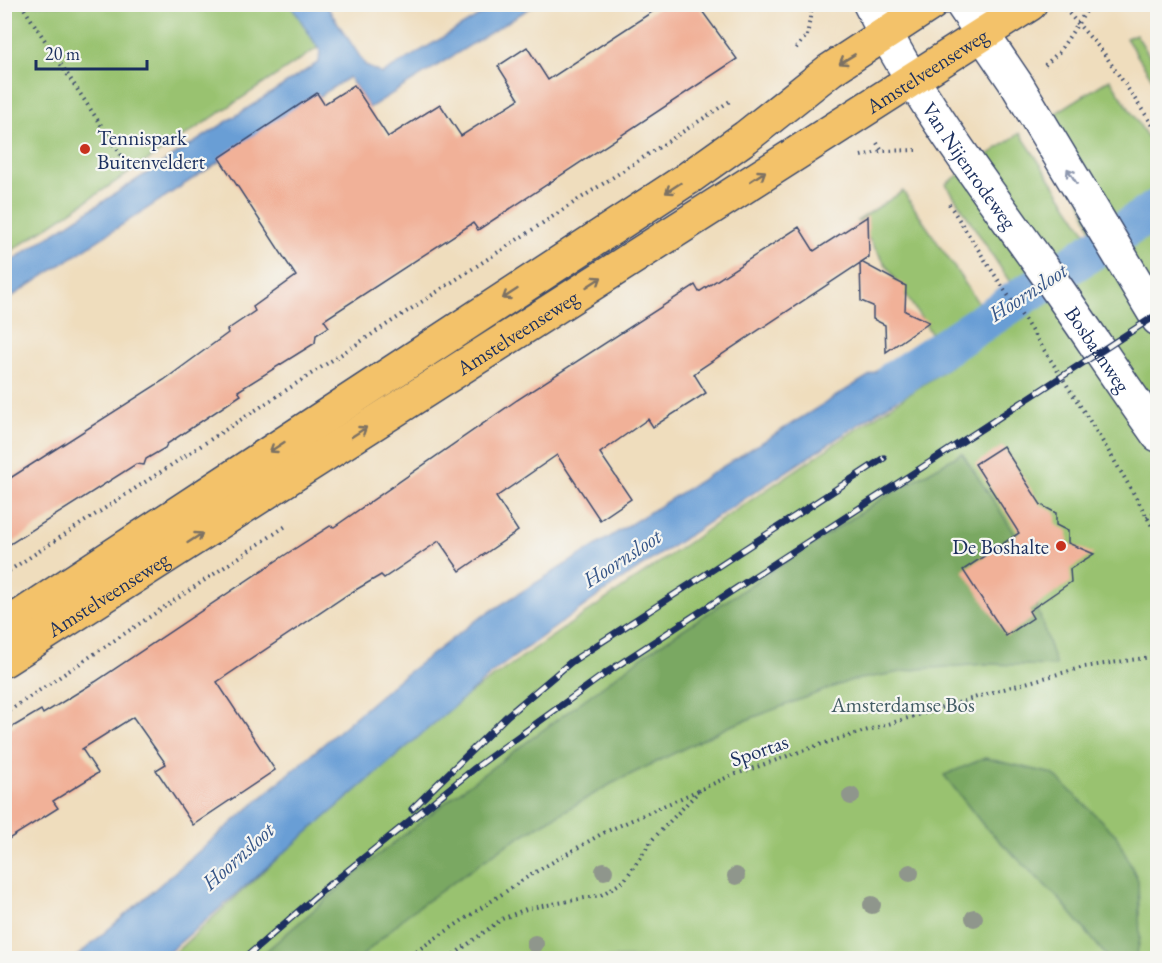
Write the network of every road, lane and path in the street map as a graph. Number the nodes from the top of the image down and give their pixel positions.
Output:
1 (29, 4) edge
2 (808, 4) edge
3 (821, 4) edge
4 (870, 4) edge
5 (931, 4) edge
6 (962, 4) edge
7 (1030, 4) edge
8 (1061, 4) edge
9 (1091, 4) edge
10 (22, 6) edge
11 (1077, 26) junction
12 (985, 34) junction
13 (807, 35) dead end
14 (886, 36) junction
15 (790, 57) dead end
16 (912, 80) junction
17 (733, 99) dead end
18 (1158, 133) edge
19 (916, 150) dead end
20 (123, 157) dead end
21 (921, 158) dead end
22 (944, 195) dead end
23 (1060, 292) joint
24 (1158, 319) edge
25 (1158, 435) edge
26 (1158, 510) edge
27 (1147, 518) junction
28 (1158, 537) edge
29 (4, 574) edge
30 (4, 627) edge
31 (1158, 656) edge
32 (4, 660) edge
33 (702, 788) junction
34 (406, 958) edge
35 (449, 958) edge

1 - 10 path
2 - 3 path
4 - 14 street, Van Nijenrodeweg
5 - 14 main road, Amstelveenseweg
6 - 12 street
7 - 12 main road, Amstelveenseweg
8 - 11 path
9 - 11 path
10 - 20 path
11 - 18 path
12 - 16 main road, Amstelveenseweg
24 -> 12 street
13 - 15 path
14 - 16 street, Van Nijenrodeweg
14 -> 30 main road, Amstelveenseweg
16 - 23 street, Van Nijenrodeweg
32 -> 16 main road, Amstelveenseweg
17 - 29 path
19 - 21 path
22 - 27 path
23 - 25 street, Bosbaanweg
26 - 27 path
27 - 28 path
31 - 33 path, Sportas
33 - 34 path, Sportas
33 - 35 path

